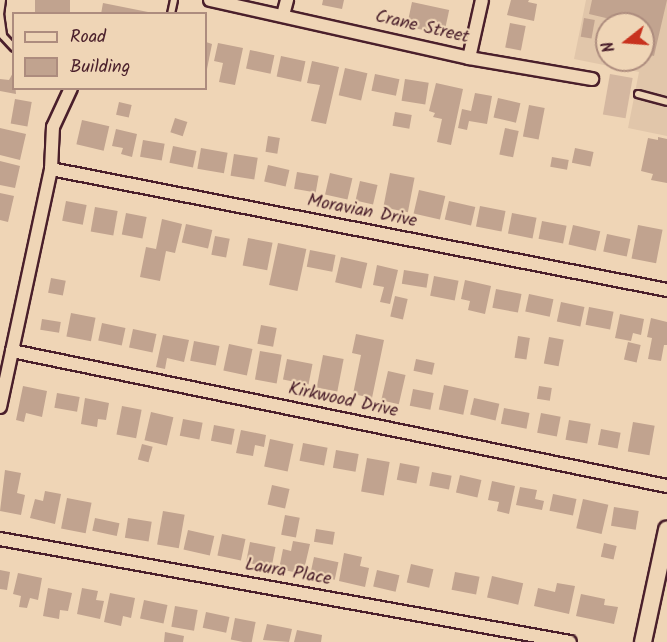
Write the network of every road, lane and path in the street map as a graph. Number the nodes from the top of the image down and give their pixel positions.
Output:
1 (2, 0) edge
2 (210, 0) edge
3 (286, 0) edge
4 (482, 0) edge
5 (283, 15) junction
6 (12, 46) edge
7 (469, 57) junction
8 (592, 79) dead end
9 (70, 90) edge
10 (638, 94) dead end
11 (667, 102) edge
12 (51, 169) junction
13 (667, 290) edge
14 (12, 351) junction
15 (0, 407) edge
16 (667, 486) edge
17 (667, 530) edge
18 (0, 539) edge
19 (570, 642) edge
20 (643, 642) edge

1 - 6 lane
2 - 5 street, Crane Street
3 - 5 street
4 - 7 street
5 - 7 street, Crane Street
7 - 8 street, Crane Street
9 - 12 street
10 - 11 lane
12 - 13 street, Moravian Drive
12 - 14 street
14 - 15 street
14 - 16 street, Kirkwood Drive
17 - 20 main road
18 - 19 street, Laura Place

